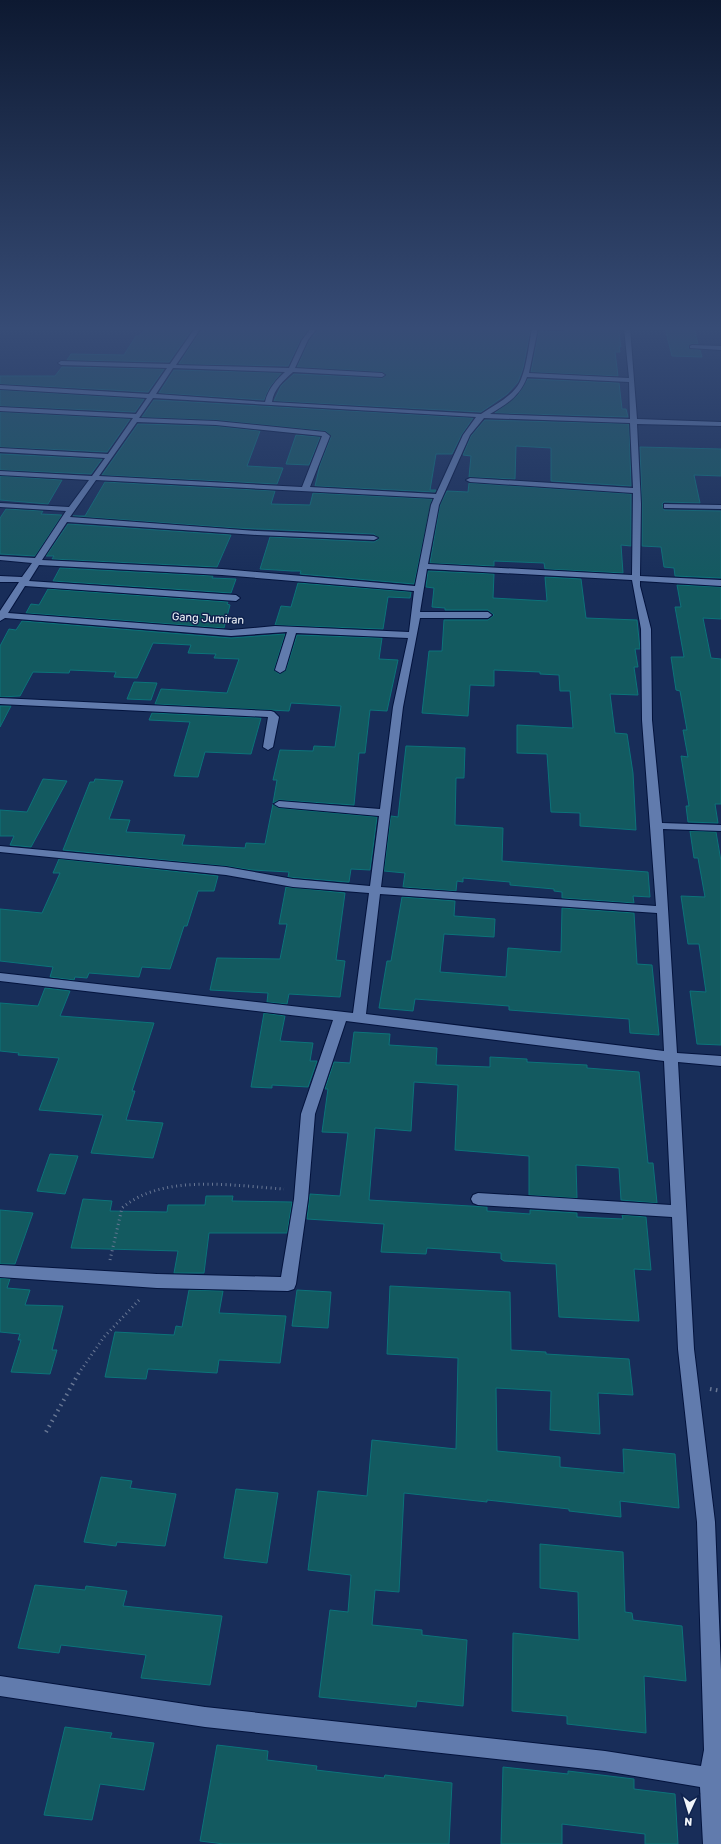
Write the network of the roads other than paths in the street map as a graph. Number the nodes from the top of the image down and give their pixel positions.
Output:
1 (83, 414) edge
2 (140, 414) edge
3 (432, 414) edge
4 (484, 414) edge
5 (633, 414) edge
6 (480, 417) junction
7 (137, 418) junction
8 (633, 422) junction
9 (721, 424) edge
10 (0, 450) edge
11 (110, 456) junction
12 (0, 473) edge
13 (94, 477) junction
14 (470, 480) dead end
15 (305, 489) junction
16 (636, 491) junction
17 (439, 496) junction
18 (0, 505) edge
19 (667, 506) dead end
20 (721, 507) edge
21 (71, 508) junction
22 (65, 519) junction
23 (374, 538) dead end
24 (0, 558) edge
25 (37, 561) junction
26 (424, 566) junction
27 (0, 579) edge
28 (636, 579) junction
29 (24, 582) junction
30 (721, 583) edge
31 (420, 589) junction
32 (236, 598) dead end
33 (416, 615) junction
34 (488, 615) dead end
35 (1, 617) edge
36 (292, 630) junction
37 (413, 635) junction
38 (280, 670) dead end
39 (0, 701) edge
40 (268, 746) dead end
41 (278, 804) dead end
42 (385, 813) junction
43 (657, 826) junction
44 (721, 828) edge
45 (0, 849) edge
46 (376, 890) junction
47 (663, 910) junction
48 (0, 977) edge
49 (341, 1016) junction
50 (360, 1018) junction
51 (671, 1057) junction
52 (721, 1061) edge
53 (478, 1199) dead end
54 (678, 1211) junction
55 (0, 1271) edge
56 (715, 1591) edge
57 (0, 1686) edge
58 (710, 1778) junction
59 (714, 1844) edge

1 - 7 street
2 - 7 street
3 - 6 street
4 - 6 street
5 - 8 street
6 - 8 street
6 - 17 street
7 - 11 street
7 - 15 street
8 - 9 street
8 - 16 street
10 - 11 street
11 - 13 street
12 - 13 street
13 - 15 street
13 - 21 street
14 - 16 street
15 - 17 street
16 - 28 street
17 - 26 street
18 - 21 street
19 - 20 street
21 - 22 street
22 - 23 street
22 - 25 street
24 - 25 street
25 - 29 street
25 - 31 street
26 - 28 street
26 - 31 street
27 - 29 street
28 - 30 street
28 - 43 street
29 - 32 street
29 - 35 street
31 - 33 street
33 - 34 street
33 - 37 street
35 - 36 street, Gang Jumiran
36 - 37 street, Gang Jumiran
36 - 38 street
37 - 42 street
39 - 40 street
41 - 42 street
42 - 46 street
43 - 44 street
43 - 47 street
45 - 46 street
46 - 47 street
46 - 50 street
47 - 51 street
48 - 49 street
49 - 50 street
49 - 55 street
50 - 51 street
51 - 52 street
51 - 54 street
53 - 54 street
54 - 56 street
56 - 58 street
57 - 58 street
58 - 59 street

